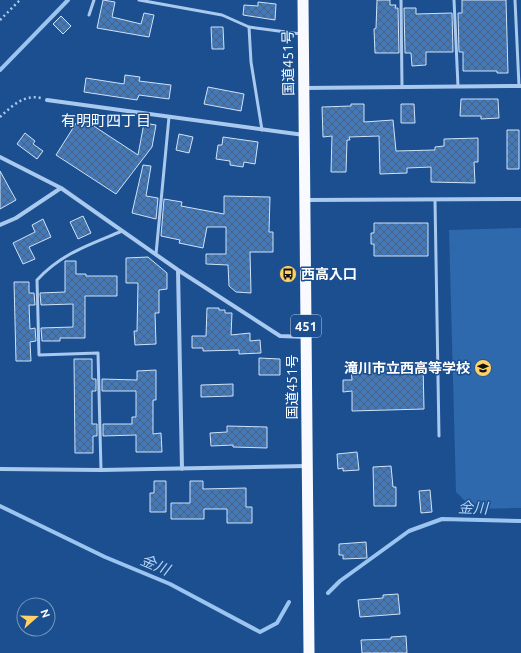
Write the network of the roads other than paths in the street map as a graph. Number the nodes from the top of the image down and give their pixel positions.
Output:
1 (94, 0) edge
2 (139, 0) edge
3 (303, 0) edge
4 (401, 0) edge
5 (454, 0) edge
6 (516, 0) edge
7 (89, 15) dead end
8 (249, 27) junction
9 (303, 34) junction
10 (458, 86) junction
11 (520, 86) edge
12 (402, 87) junction
13 (304, 88) junction
14 (47, 100) road end
15 (169, 117) junction
16 (262, 130) junction
17 (304, 135) junction
18 (0, 157) edge
19 (61, 188) junction
20 (521, 199) edge
21 (305, 200) junction
22 (435, 200) junction
23 (0, 226) edge
24 (122, 230) junction
25 (156, 254) junction
26 (178, 270) junction
27 (306, 337) junction
28 (439, 436) dead end
29 (307, 466) junction
30 (0, 469) edge
31 (182, 469) junction
32 (101, 470) junction
33 (309, 653) edge

1 - 7 lane
2 - 8 lane
3 - 9 highway, 国道451号 / 451
4 - 12 lane
5 - 10 lane
6 - 11 lane
8 - 9 lane
8 - 16 lane
9 - 13 highway, 国道451号 / 451
10 - 11 street
10 - 12 street
12 - 13 street
13 - 17 highway, 国道451号 / 451
14 - 15 street
15 - 16 street
15 - 25 lane
16 - 17 street
17 - 21 highway, 国道451号 / 451
18 - 19 street
19 - 23 street
19 - 24 street
20 - 22 street
21 - 22 street
21 - 27 highway, 国道451号 / 451
22 - 28 lane
24 - 25 street
24 - 32 lane
25 - 26 street
26 - 27 street
26 - 31 street
27 - 29 highway, 国道451号 / 451
29 - 31 street
29 - 33 highway, 国道451号 / 451
30 - 32 street
31 - 32 street

